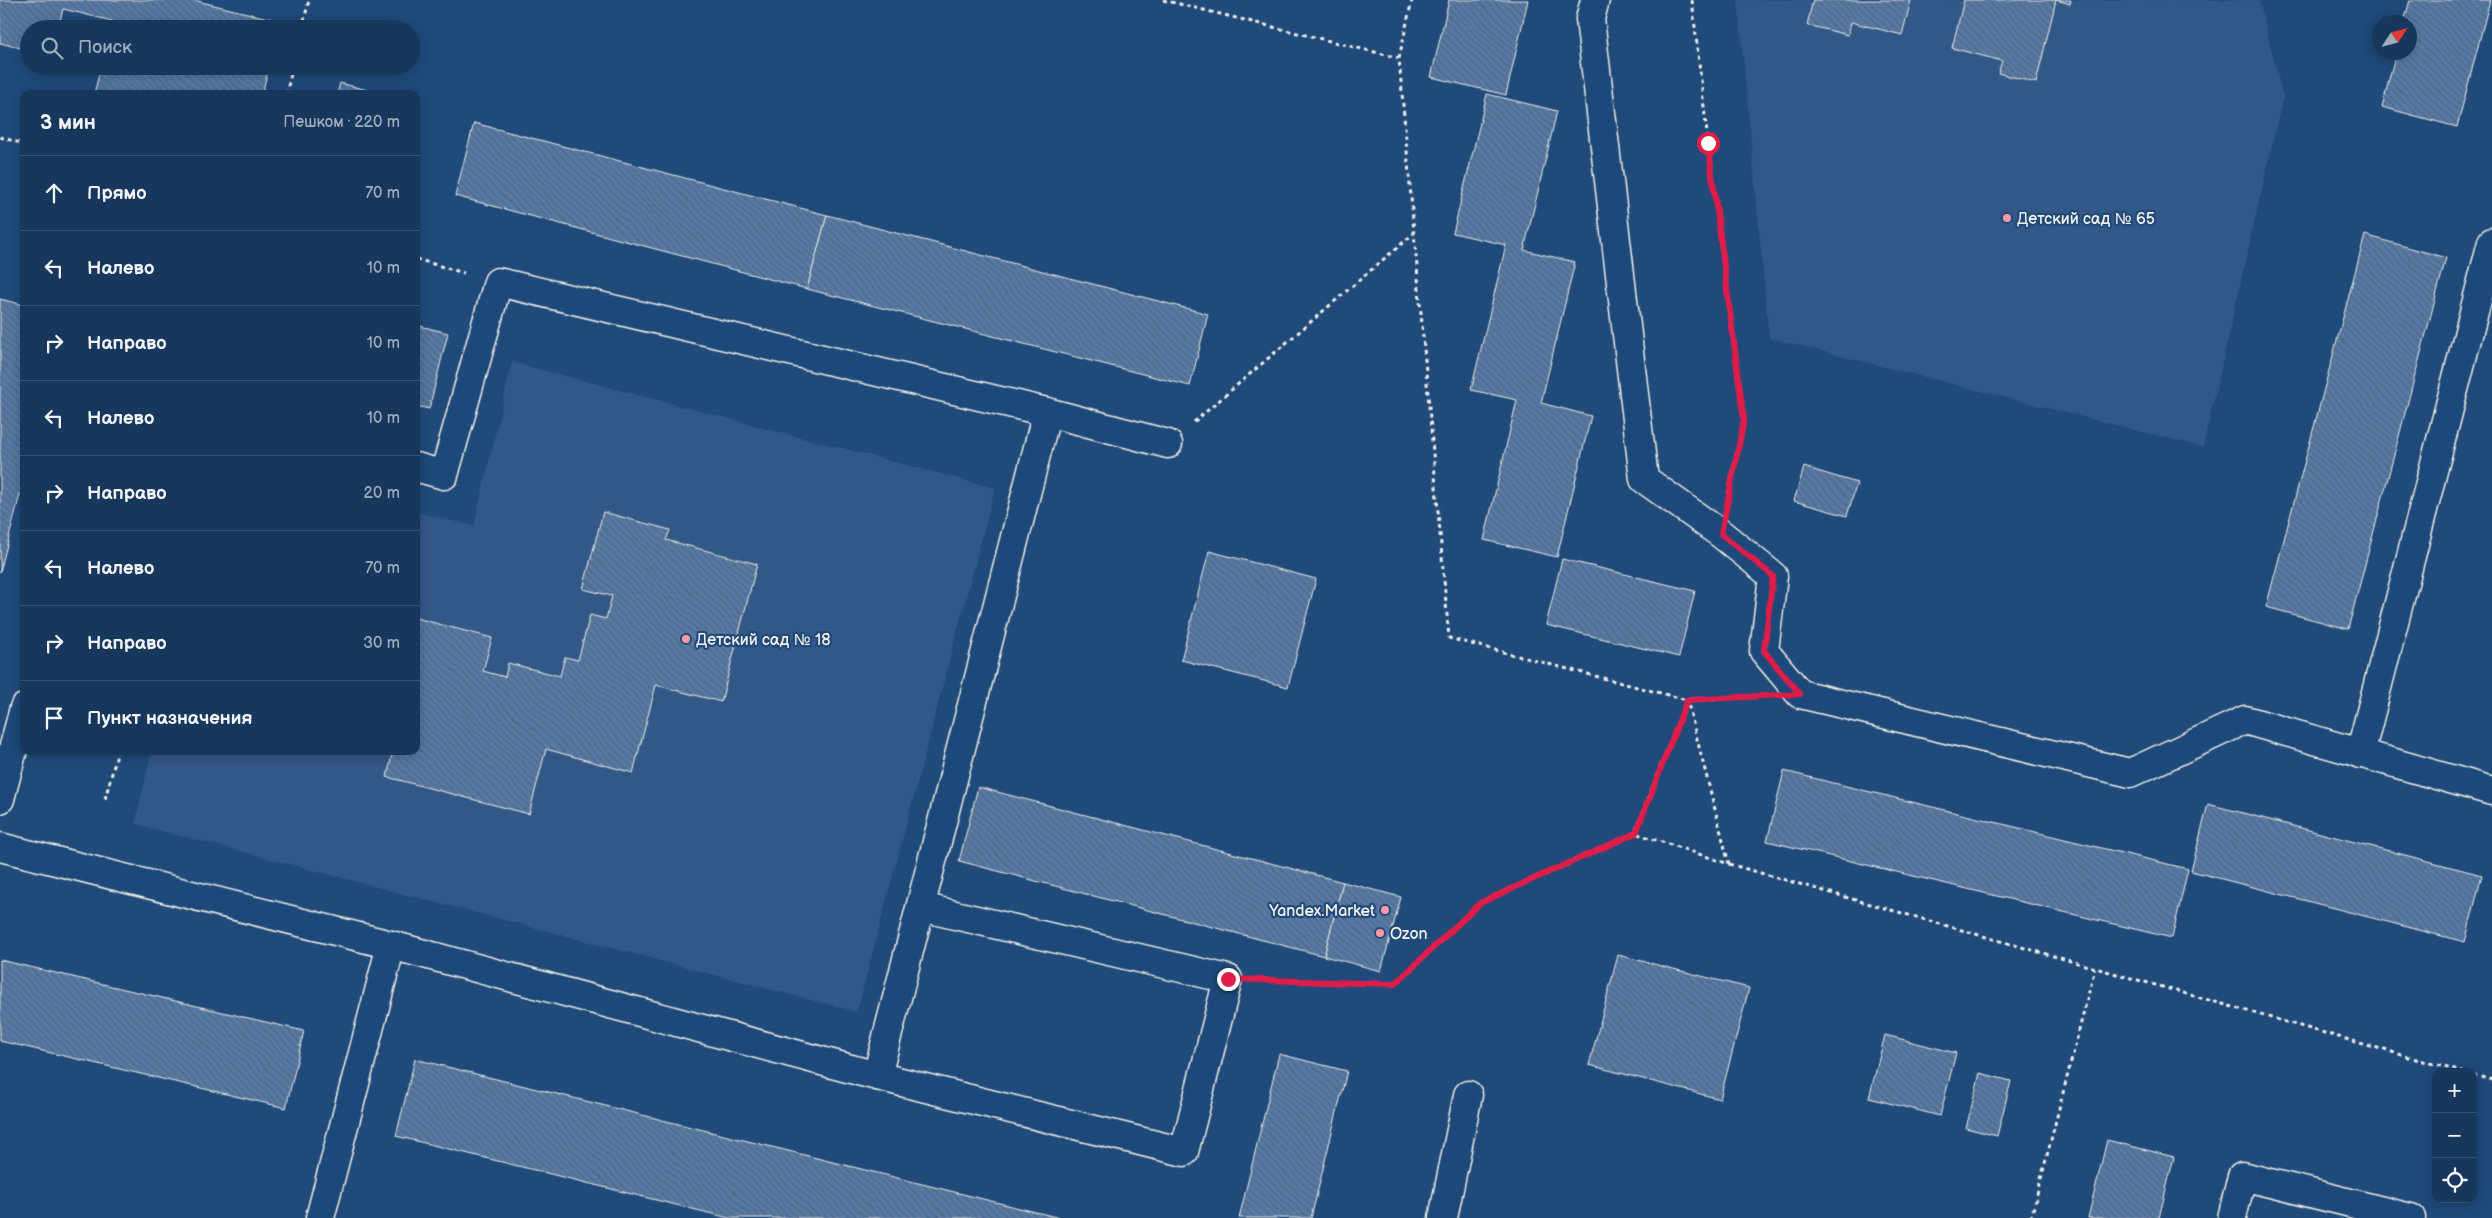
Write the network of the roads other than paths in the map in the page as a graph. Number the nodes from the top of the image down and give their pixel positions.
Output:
1 (1595, 0) edge
2 (2492, 242) edge
3 (2485, 298) edge
4 (1047, 412) junction
5 (1168, 444) road end
6 (420, 468) edge
7 (20, 723) edge
8 (2360, 754) junction
9 (2492, 791) edge
10 (0, 799) edge
11 (0, 847) edge
12 (921, 906) junction
13 (391, 945) junction
14 (877, 1076) junction
15 (1468, 1095) dead end
16 (320, 1218) edge
17 (1443, 1218) edge
18 (2232, 1218) edge
19 (2411, 1218) edge

1 - 8 lane
2 - 3 lane
3 - 8 lane
4 - 5 lane
4 - 6 lane
4 - 12 lane
7 - 10 lane
8 - 9 lane
11 - 13 lane
12 - 14 lane
12 - 14 lane
13 - 14 lane
13 - 16 lane
15 - 17 lane
18 - 19 lane

